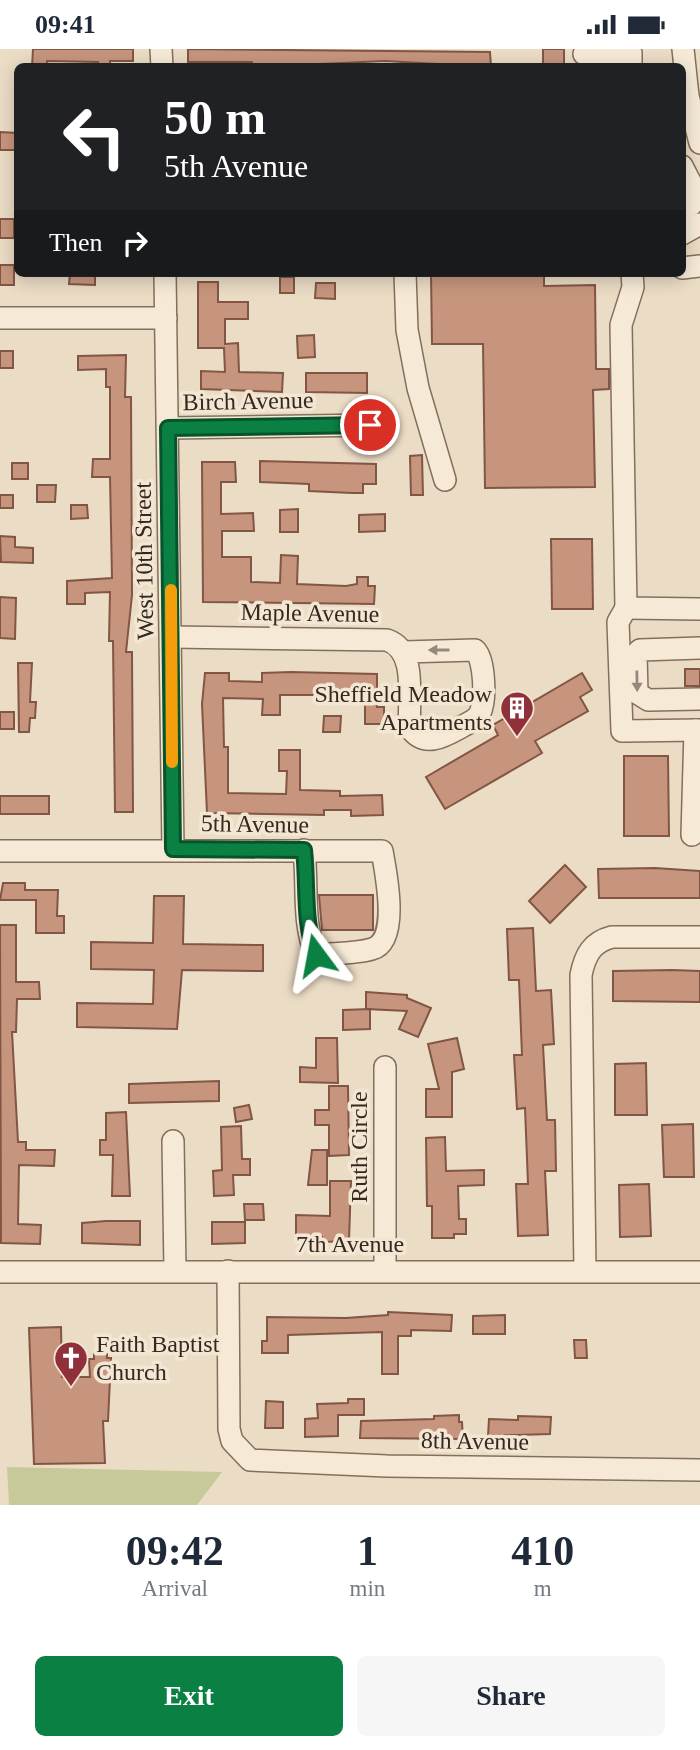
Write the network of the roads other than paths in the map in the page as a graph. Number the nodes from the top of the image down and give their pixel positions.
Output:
1 (584, 56) edge
2 (631, 63) edge
3 (686, 92) edge
4 (688, 121) edge
5 (700, 143) edge
6 (686, 174) edge
7 (686, 208) edge
8 (165, 277) edge
9 (405, 277) edge
10 (632, 277) edge
11 (0, 318) edge
12 (166, 318) junction
13 (370, 425) dead end
14 (168, 428) junction
15 (446, 480) dead end
16 (626, 608) junction
17 (700, 609) edge
18 (172, 637) junction
19 (700, 648) edge
20 (404, 652) junction
21 (700, 699) edge
22 (698, 730) edge
23 (692, 835) dead end
24 (173, 849) junction
25 (304, 850) junction
26 (0, 851) edge
27 (700, 937) edge
28 (385, 1067) dead end
29 (173, 1142) dead end
30 (385, 1270) junction
31 (175, 1271) junction
32 (228, 1271) junction
33 (585, 1271) junction
34 (0, 1272) edge
35 (700, 1272) edge
36 (700, 1470) edge

1 - 2 street
3 - 4 street
4 - 5 street
6 - 7 street
8 - 12 street, West 10th Street
9 - 15 street
10 - 16 street
11 - 12 street
12 - 14 street, West 10th Street
13 - 14 street, Birch Avenue
14 - 18 street, West 10th Street
16 - 17 street
16 - 22 street
18 - 20 street, Maple Avenue
18 - 24 street, West 10th Street
19 -> 21 street
20 -> 20 street, Maple Avenue
22 - 23 street
24 - 25 street, 5th Avenue
24 - 26 street, 5th Avenue
25 - 25 street, 5th Avenue
27 - 33 street
28 - 30 street, Ruth Circle
29 - 31 street
30 - 32 street, 7th Avenue
30 - 33 street, 7th Avenue
31 - 32 street, 7th Avenue
31 - 34 street, 7th Avenue
32 - 36 street, 8th Avenue
33 - 35 street, 7th Avenue

